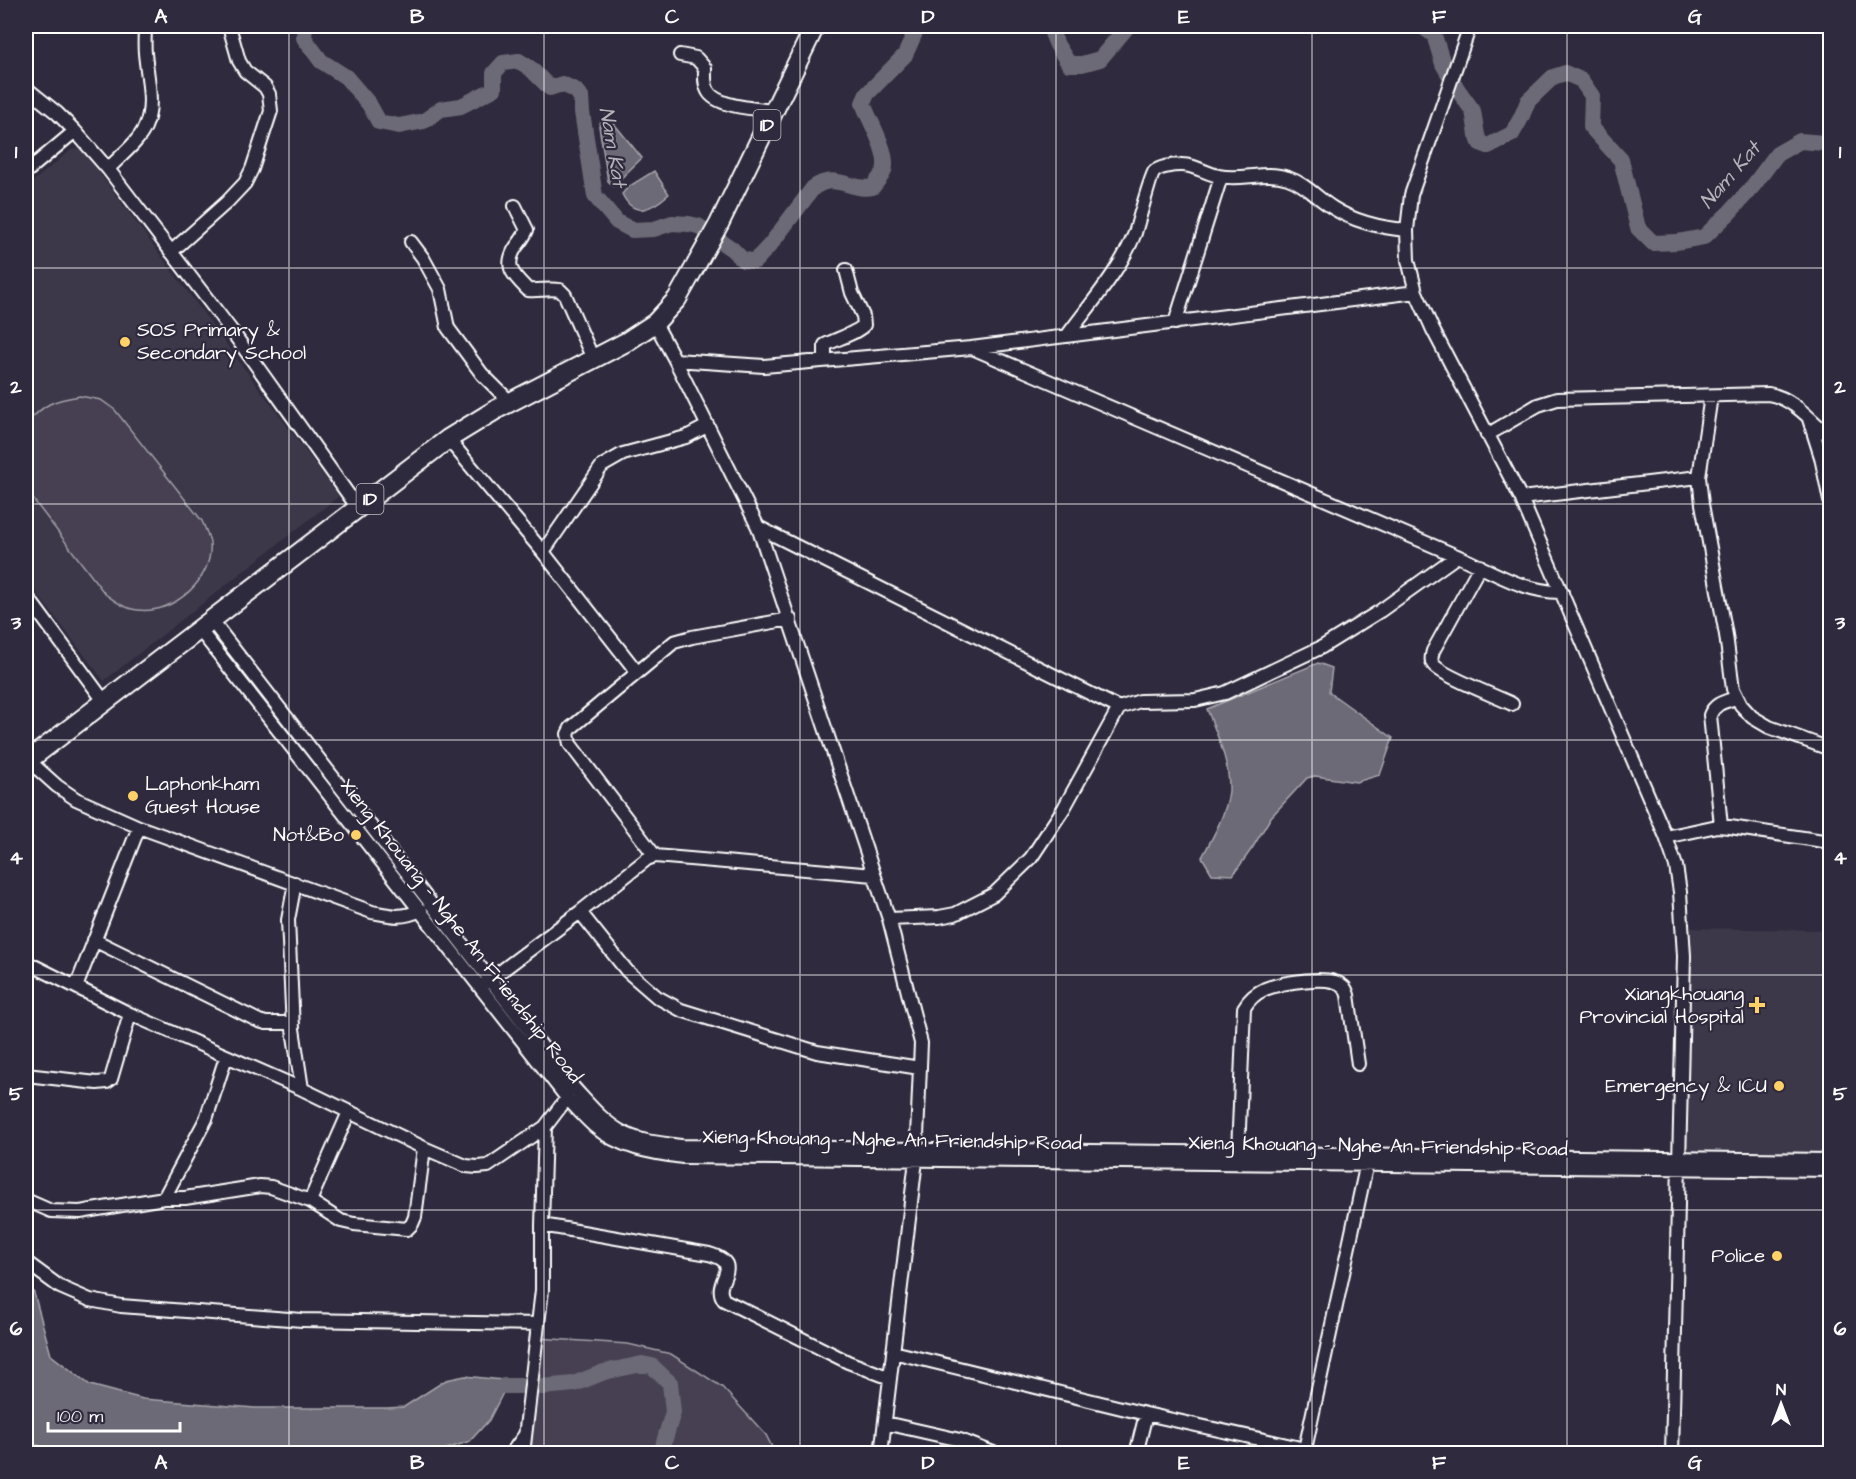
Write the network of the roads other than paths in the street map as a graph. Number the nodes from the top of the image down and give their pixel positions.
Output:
1 (145, 26) edge
2 (229, 26) edge
3 (815, 26) edge
4 (1470, 26) edge
5 (680, 55) dead end
6 (26, 88) edge
7 (774, 111) junction
8 (75, 131) junction
9 (108, 169) junction
10 (26, 172) edge
11 (1221, 177) junction
12 (515, 206) dead end
13 (1407, 230) junction
14 (411, 242) dead end
15 (171, 252) junction
16 (846, 270) dead end
17 (1416, 292) junction
18 (655, 323) junction
19 (1175, 323) junction
20 (1067, 336) junction
21 (971, 348) junction
22 (594, 359) junction
23 (675, 360) junction
24 (825, 360) junction
25 (1711, 396) junction
26 (510, 402) junction
27 (1809, 418) junction
28 (707, 426) junction
29 (1487, 435) junction
30 (1830, 437) edge
31 (448, 439) junction
32 (1699, 477) junction
33 (1521, 498) junction
34 (1830, 501) edge
35 (358, 508) junction
36 (758, 526) junction
37 (543, 552) junction
38 (1457, 556) junction
39 (1480, 566) junction
40 (1562, 592) junction
41 (26, 595) edge
42 (790, 619) junction
43 (205, 625) junction
44 (637, 672) junction
45 (1736, 698) junction
46 (105, 701) junction
47 (1512, 704) dead end
48 (1119, 708) junction
49 (1830, 749) edge
50 (27, 761) edge
51 (1721, 826) junction
52 (139, 827) junction
53 (1666, 837) junction
54 (1830, 842) edge
55 (655, 856) junction
56 (874, 875) junction
57 (295, 883) junction
58 (421, 910) junction
59 (580, 912) junction
60 (889, 919) junction
61 (94, 940) junction
62 (26, 962) edge
63 (486, 983) junction
64 (76, 987) junction
65 (130, 1014) junction
66 (292, 1023) junction
67 (226, 1057) junction
68 (1358, 1064) dead end
69 (920, 1068) junction
70 (26, 1075) edge
71 (302, 1089) junction
72 (567, 1098) junction
73 (349, 1112) junction
74 (545, 1127) junction
75 (424, 1148) junction
76 (1238, 1152) junction
77 (916, 1155) junction
78 (1368, 1159) junction
79 (1830, 1160) edge
80 (1680, 1163) junction
81 (1830, 1170) edge
82 (165, 1198) junction
83 (26, 1200) edge
84 (310, 1201) junction
85 (542, 1225) junction
86 (26, 1262) edge
87 (538, 1324) junction
88 (893, 1352) junction
89 (890, 1378) junction
90 (1146, 1414) junction
91 (885, 1423) junction
92 (525, 1436) junction
93 (1305, 1451) edge
94 (511, 1454) edge
95 (523, 1454) edge
96 (881, 1454) edge
97 (996, 1454) edge
98 (1136, 1454) edge
99 (1672, 1454) edge

1 - 9 street
2 - 15 street
3 - 7 highway, 1D
4 - 13 street
5 - 7 street
6 - 8 street
7 - 18 highway, 1D
8 - 9 street
8 - 10 street
9 - 15 street
11 - 13 street
11 - 19 street
11 - 20 street
12 - 22 street
13 - 17 street
14 - 26 street
15 - 35 street
16 - 24 street
17 - 19 street
17 - 29 street
18 - 22 highway, 1D
18 - 23 street
19 - 20 street
20 - 21 street
21 - 24 street
21 - 38 street
22 - 26 highway, 1D
23 - 24 street
23 - 28 street
25 - 27 street
25 - 29 street
25 - 32 street
26 - 31 highway, 1D
27 - 30 street
27 - 34 street
28 - 36 street
28 - 37 street
29 - 33 street
31 - 35 highway, 1D
31 - 37 street
32 - 33 street
32 - 45 street
33 - 40 street
35 - 43 highway, 1D
36 - 42 street
36 - 48 street
37 - 44 street
38 - 39 street
38 - 48 street
39 - 40 street
39 - 47 street
40 - 53 street
41 - 46 street
42 - 44 street
42 - 56 street
43 - 46 highway, 1D
43 - 58 street, Xieng Khouang - Nghe An Friendship Road
43 - 63 street, Xieng Khouang - Nghe An Friendship Road
44 - 55 street
45 - 49 street
45 - 51 street
46 - 50 highway, 1D
48 - 60 street
50 - 52 street
51 - 53 street
51 - 54 street
52 - 57 street
52 - 61 street
53 - 80 street
55 - 56 street
55 - 59 street
56 - 60 street
57 - 58 street
57 - 66 street
58 - 63 street, Xieng Khouang - Nghe An Friendship Road
59 - 63 street
59 - 69 street
60 - 69 street
61 - 64 street
61 - 66 street
62 - 64 street
63 - 72 street, Xieng Khouang - Nghe An Friendship Road
63 - 77 street, Xieng Khouang - Nghe An Friendship Road
64 - 65 street
65 - 67 street
65 - 70 street
66 - 71 street
67 - 71 street
67 - 82 street
68 - 76 street
69 - 77 street
71 - 73 street
72 - 74 street
72 - 77 street, Xieng Khouang - Nghe An Friendship Road
73 - 75 street
73 - 84 street
74 - 75 street
74 - 85 street
75 - 84 street
76 - 77 street, Xieng Khouang - Nghe An Friendship Road
76 - 78 street, Xieng Khouang - Nghe An Friendship Road
77 - 78 street, Xieng Khouang - Nghe An Friendship Road
77 - 88 street
78 - 80 street, Xieng Khouang - Nghe An Friendship Road
78 - 93 street
79 - 80 street, Xieng Khouang - Nghe An Friendship Road
80 - 81 street, Xieng Khouang - Nghe An Friendship Road
80 - 99 street
82 - 83 street
82 - 84 street
85 - 87 street
85 - 89 street
86 - 87 street
87 - 92 street
88 - 89 street
88 - 90 street
89 - 91 street
90 - 93 street
90 - 98 street
91 - 96 street
91 - 97 street
92 - 94 street
92 - 95 street

